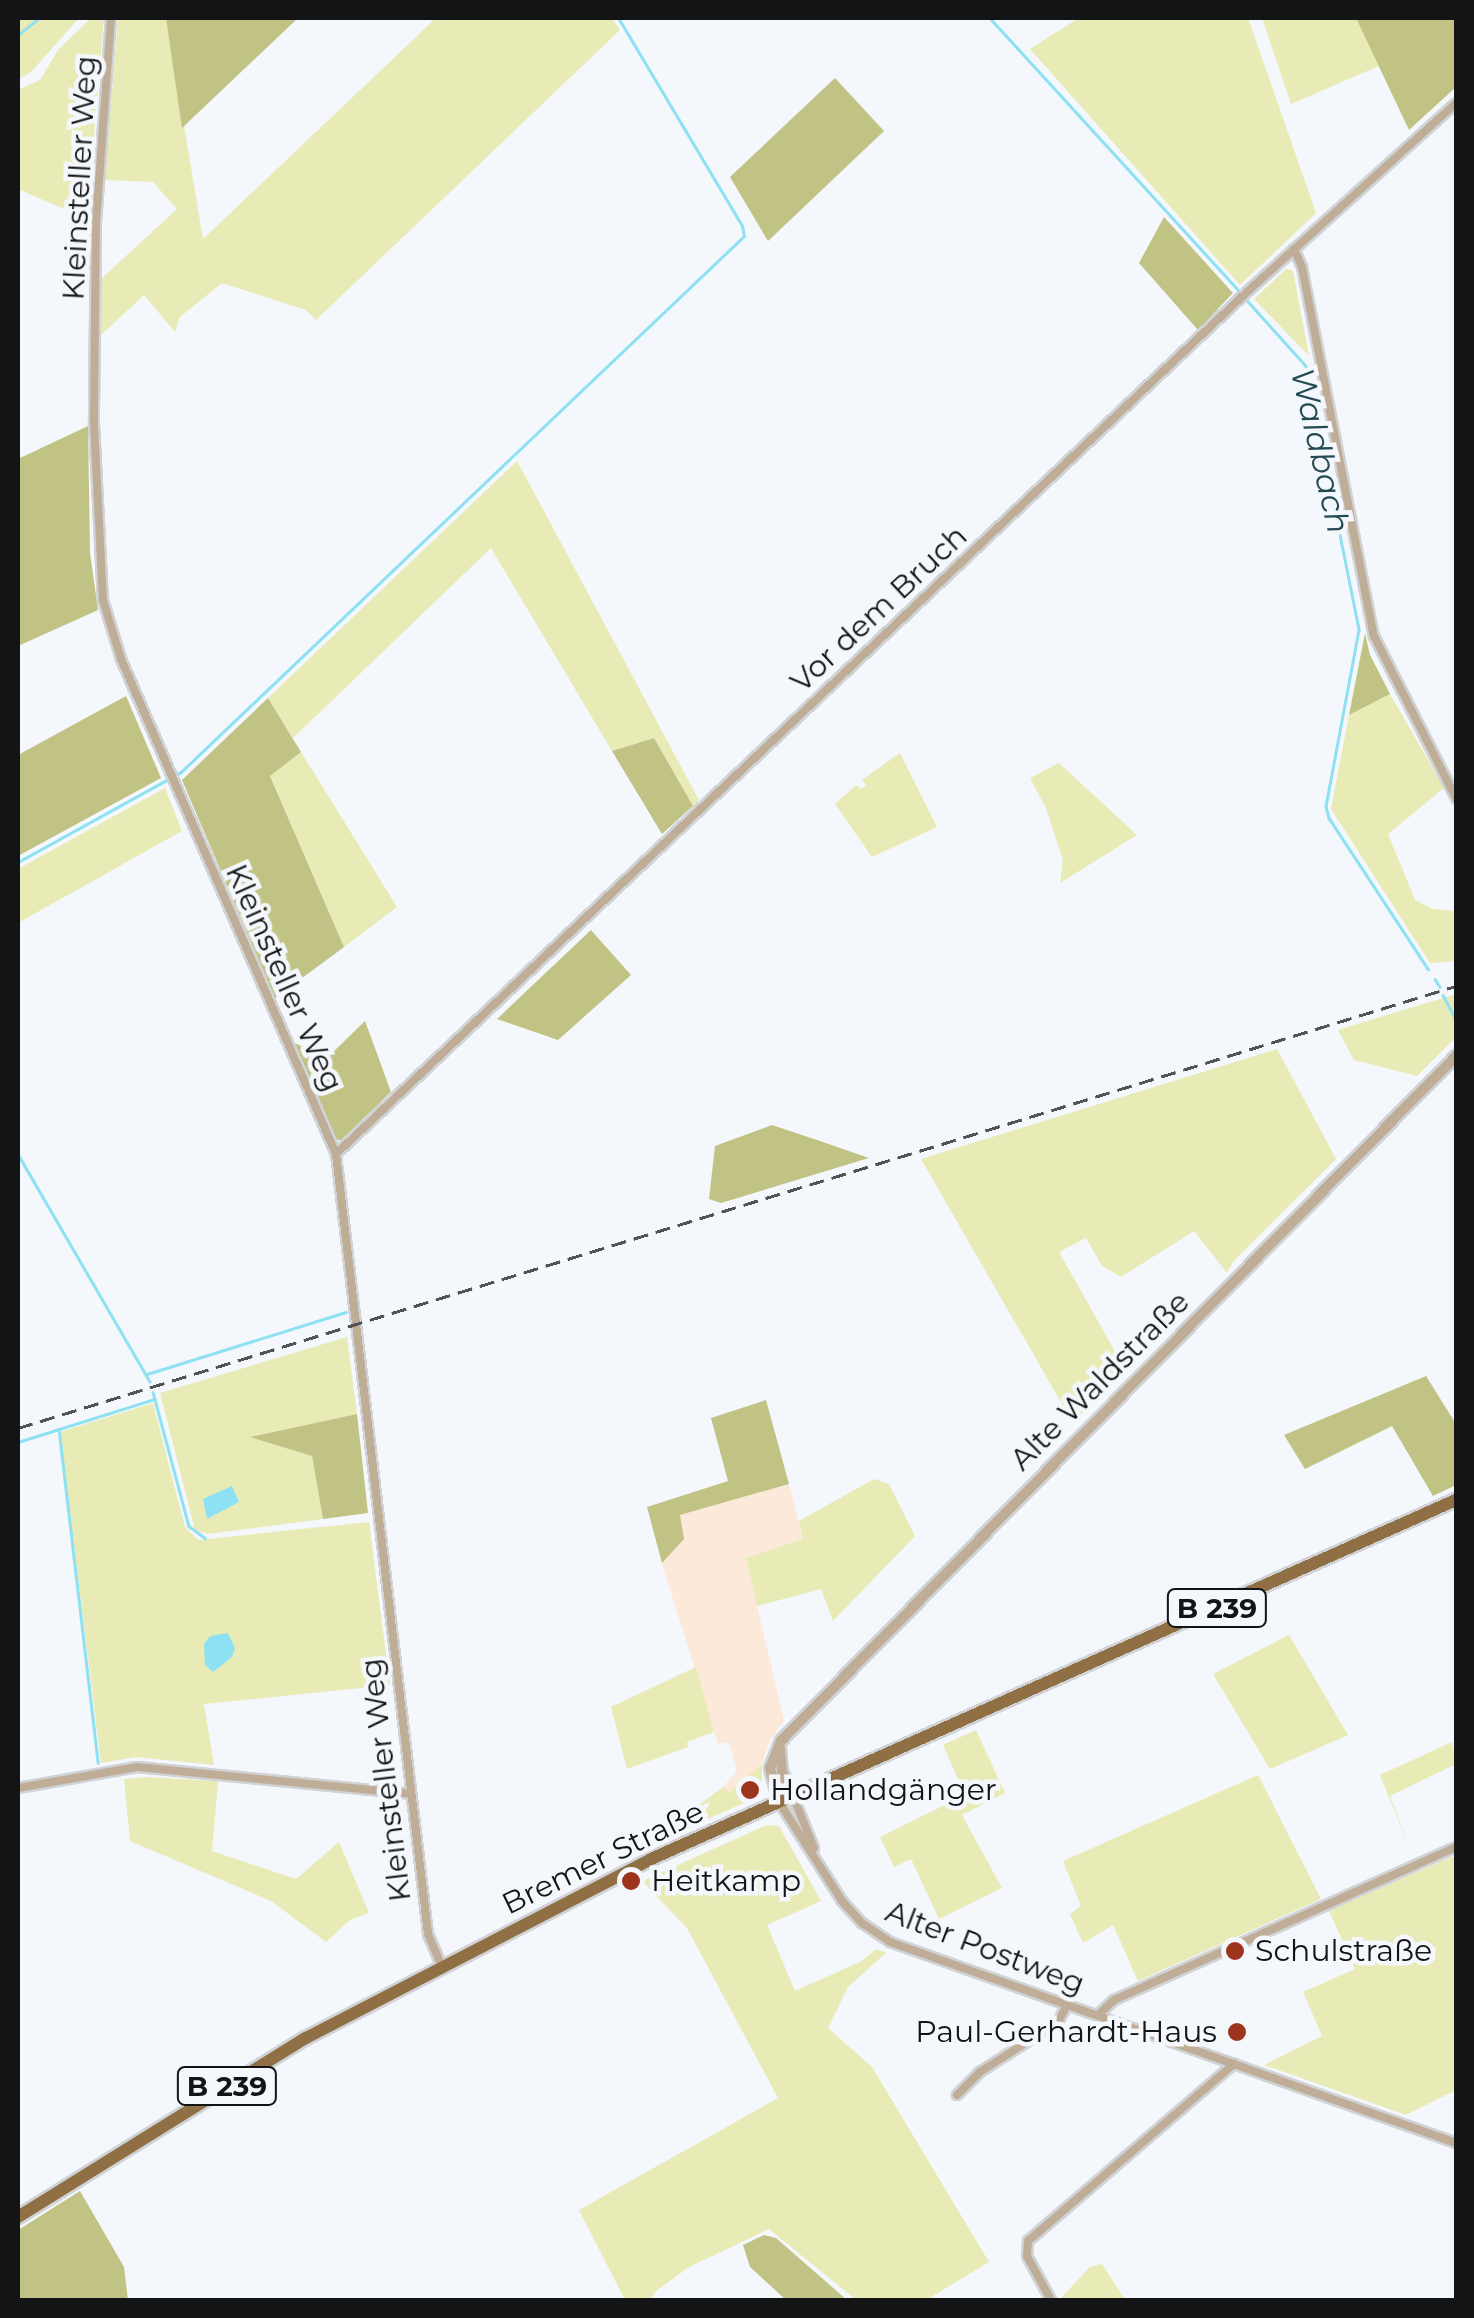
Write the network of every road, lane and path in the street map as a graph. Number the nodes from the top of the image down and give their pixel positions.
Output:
1 (111, 18) edge
2 (1456, 103) edge
3 (1294, 249) junction
4 (1456, 798) edge
5 (1456, 1056) edge
6 (336, 1154) junction
7 (1456, 1500) edge
8 (18, 1788) edge
9 (410, 1794) junction
10 (786, 1799) junction
11 (1456, 1847) edge
12 (815, 1852) junction
13 (441, 1965) junction
14 (1067, 2005) junction
15 (1098, 2015) junction
16 (1234, 2064) junction
17 (957, 2095) dead end
18 (1456, 2143) edge
19 (18, 2217) edge
20 (1051, 2300) edge

1 - 6 street, Kleinsteller Weg
2 - 3 street, Vor dem Bruch
3 - 4 street
3 - 6 street, Vor dem Bruch
5 - 10 street, Alte Waldstraße
6 - 9 street, Kleinsteller Weg
7 - 10 main road, Bremer Straße / B 239
8 - 9 street
9 - 13 street, Kleinsteller Weg
10 - 12 street, Alter Postweg
10 - 12 street, Alter Postweg
10 - 13 main road, Bremer Straße / B 239
11 - 15 street
12 - 14 street, Alter Postweg
13 - 19 main road, Bremer Straße / B 239
14 - 15 street, Alter Postweg
14 - 17 street
15 - 16 street, Alter Postweg
16 - 18 street, Alter Postweg
16 - 20 street

